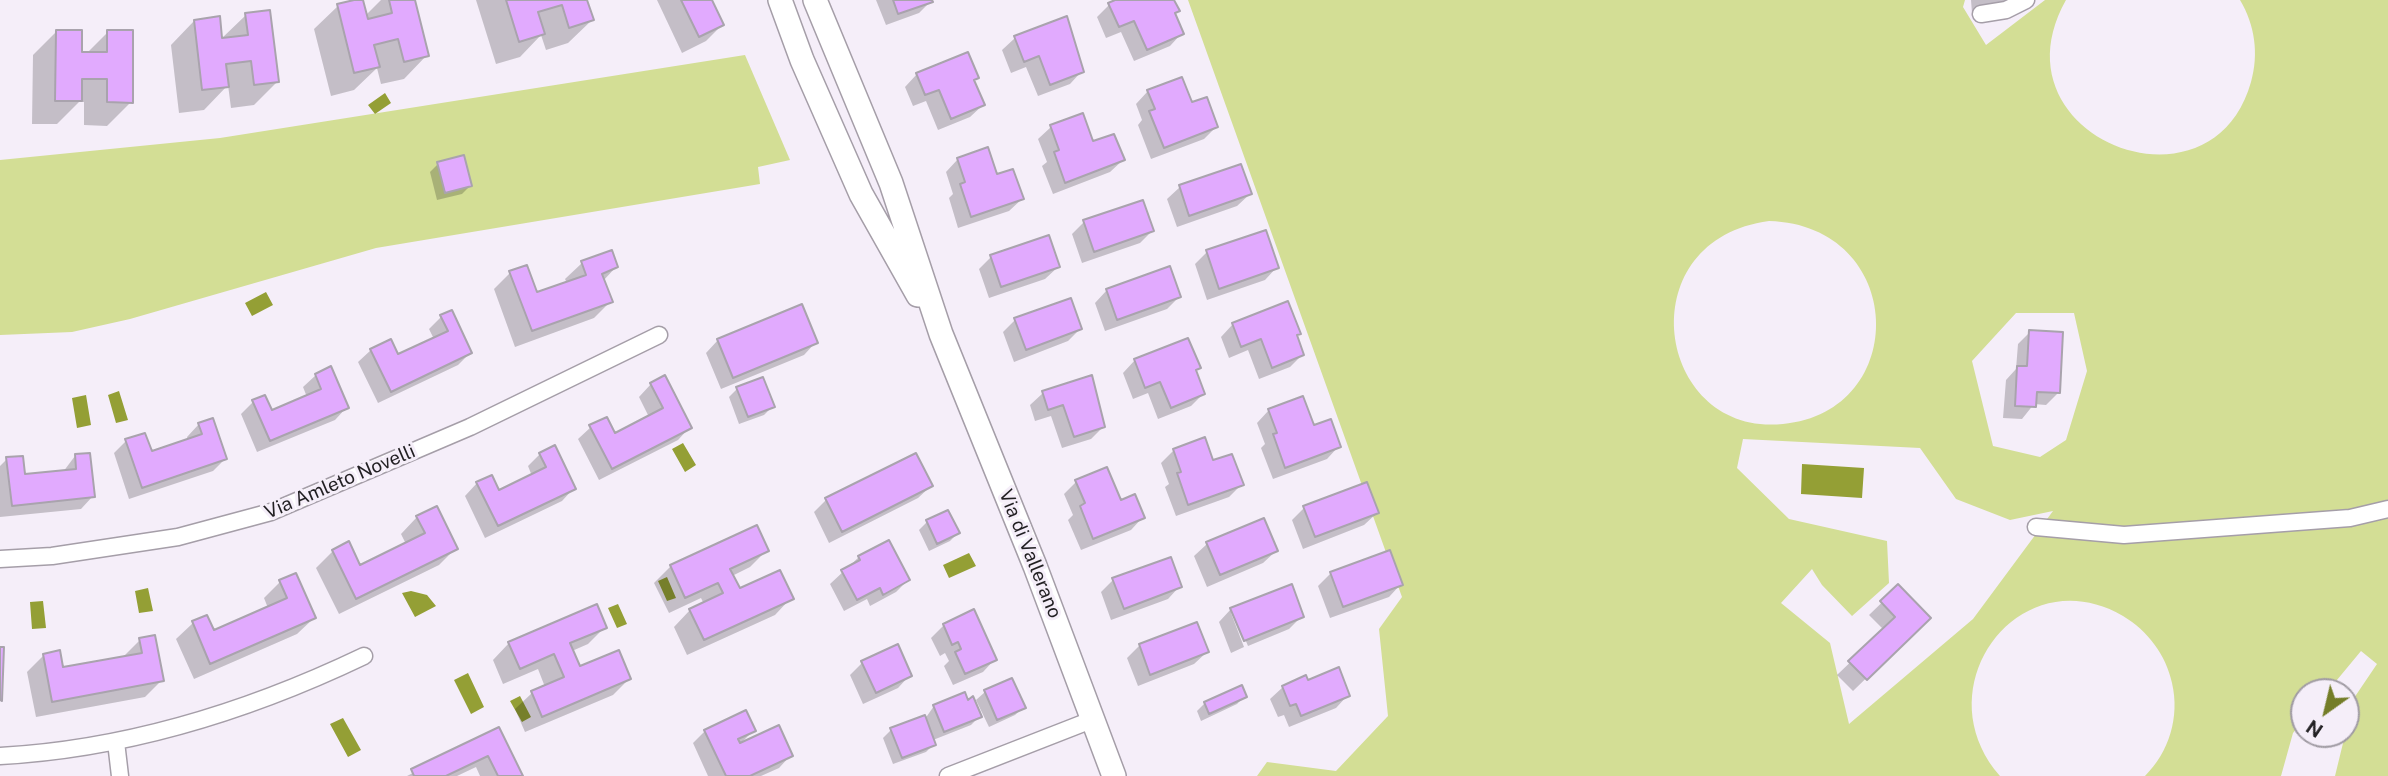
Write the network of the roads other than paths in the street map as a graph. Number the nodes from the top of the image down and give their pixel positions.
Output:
1 (780, 0) edge
2 (815, 0) edge
3 (2026, 0) edge
4 (1981, 13) dead end
5 (941, 334) junction
6 (659, 335) dead end
7 (2388, 509) edge
8 (2036, 527) dead end
9 (0, 559) edge
10 (365, 656) dead end
11 (1094, 719) junction
12 (116, 742) junction
13 (0, 756) edge
14 (120, 776) edge
15 (948, 776) edge
16 (1114, 776) edge

1 - 5 street, Via di Vallerano
2 - 5 street, Via di Vallerano
3 - 4 street
5 - 11 street, Via di Vallerano
6 - 9 street, Via Amleto Novelli
7 - 8 street
10 - 12 street
11 - 15 street
11 - 16 street, Via di Vallerano
12 - 13 street
12 - 14 street

